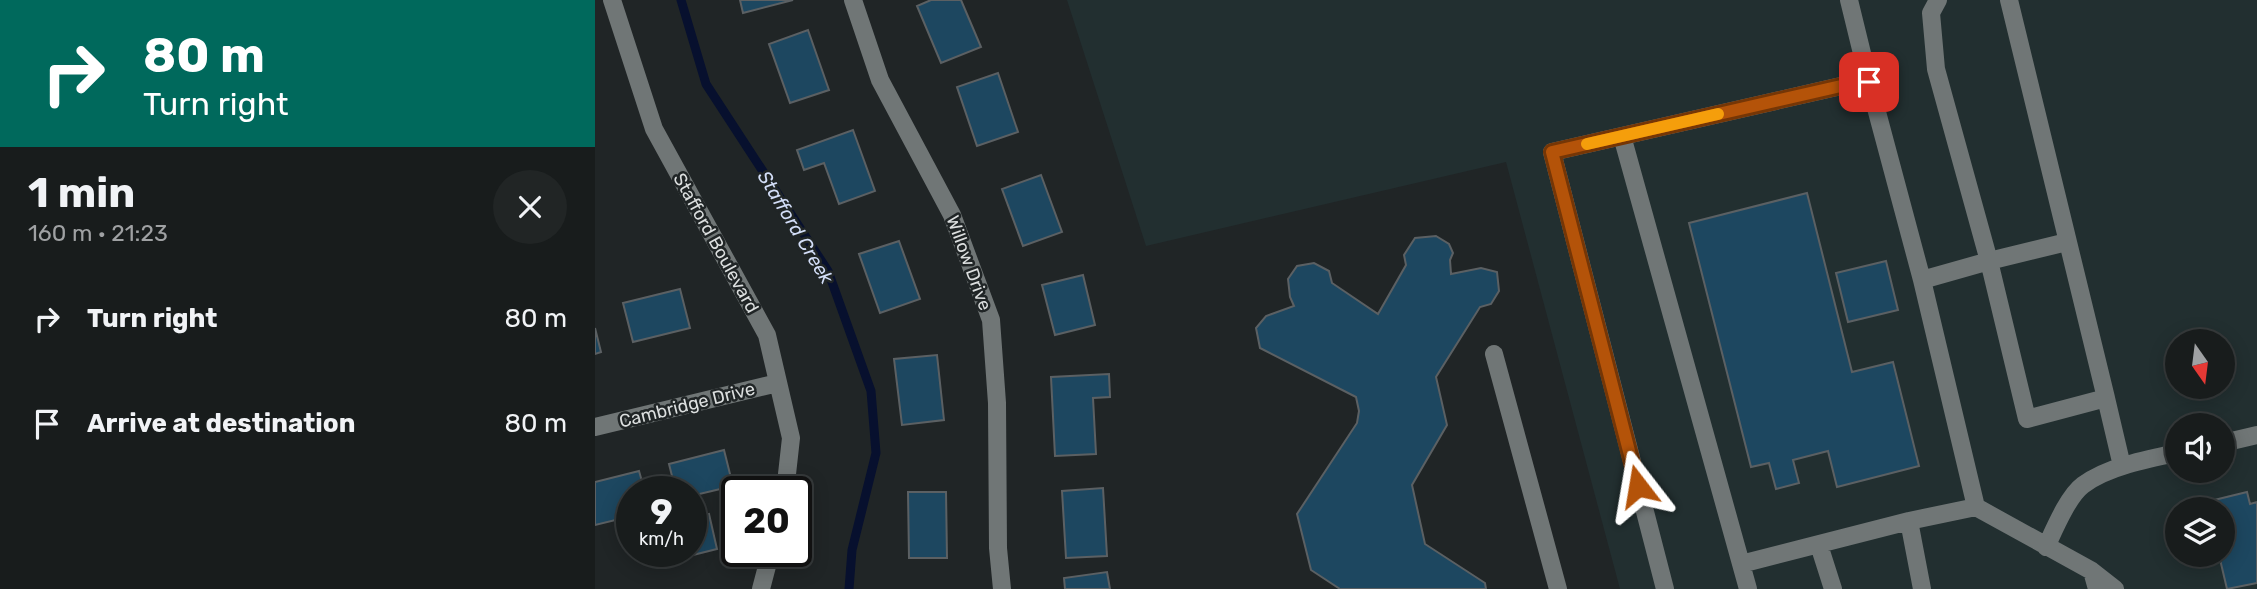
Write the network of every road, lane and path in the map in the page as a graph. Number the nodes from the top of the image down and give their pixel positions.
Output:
1 (612, 0) edge
2 (853, 0) edge
3 (1849, 0) edge
4 (1938, 0) edge
5 (2009, 0) edge
6 (1869, 82) junction
7 (1622, 136) junction
8 (2067, 242) junction
9 (1989, 261) junction
10 (1921, 280) junction
11 (1494, 354) dead end
12 (778, 383) junction
13 (2106, 398) junction
14 (595, 428) edge
15 (2257, 435) edge
16 (2235, 440) edge
17 (2165, 456) edge
18 (2122, 466) junction
19 (787, 476) edge
20 (1976, 507) junction
21 (1909, 521) junction
22 (1819, 545) junction
23 (2046, 547) junction
24 (1741, 564) junction
25 (767, 567) edge
26 (2092, 571) junction
27 (761, 589) edge
28 (1002, 589) edge
29 (1558, 589) edge
30 (1665, 589) edge
31 (1748, 589) edge
32 (1833, 589) edge
33 (1922, 589) edge
34 (2097, 589) edge
35 (2115, 589) edge

1 - 12 street, Stafford Boulevard
2 - 28 street, Willow Drive
3 - 6 street
4 - 9 street
5 - 8 street
6 - 7 street
6 - 10 street
7 - 24 street
7 - 30 street
8 - 9 street
8 - 13 street
9 - 10 street
9 - 13 street
10 - 20 street
11 - 29 street
12 - 14 street, Cambridge Drive
12 - 19 street, Stafford Boulevard
13 - 18 street
15 - 16 street
17 - 18 street
18 - 23 street
20 - 21 street
20 - 23 street
21 - 22 street
21 - 33 street
22 - 24 street
22 - 32 street
23 - 26 street
24 - 31 street
25 - 27 street
26 - 34 street
26 - 35 street

